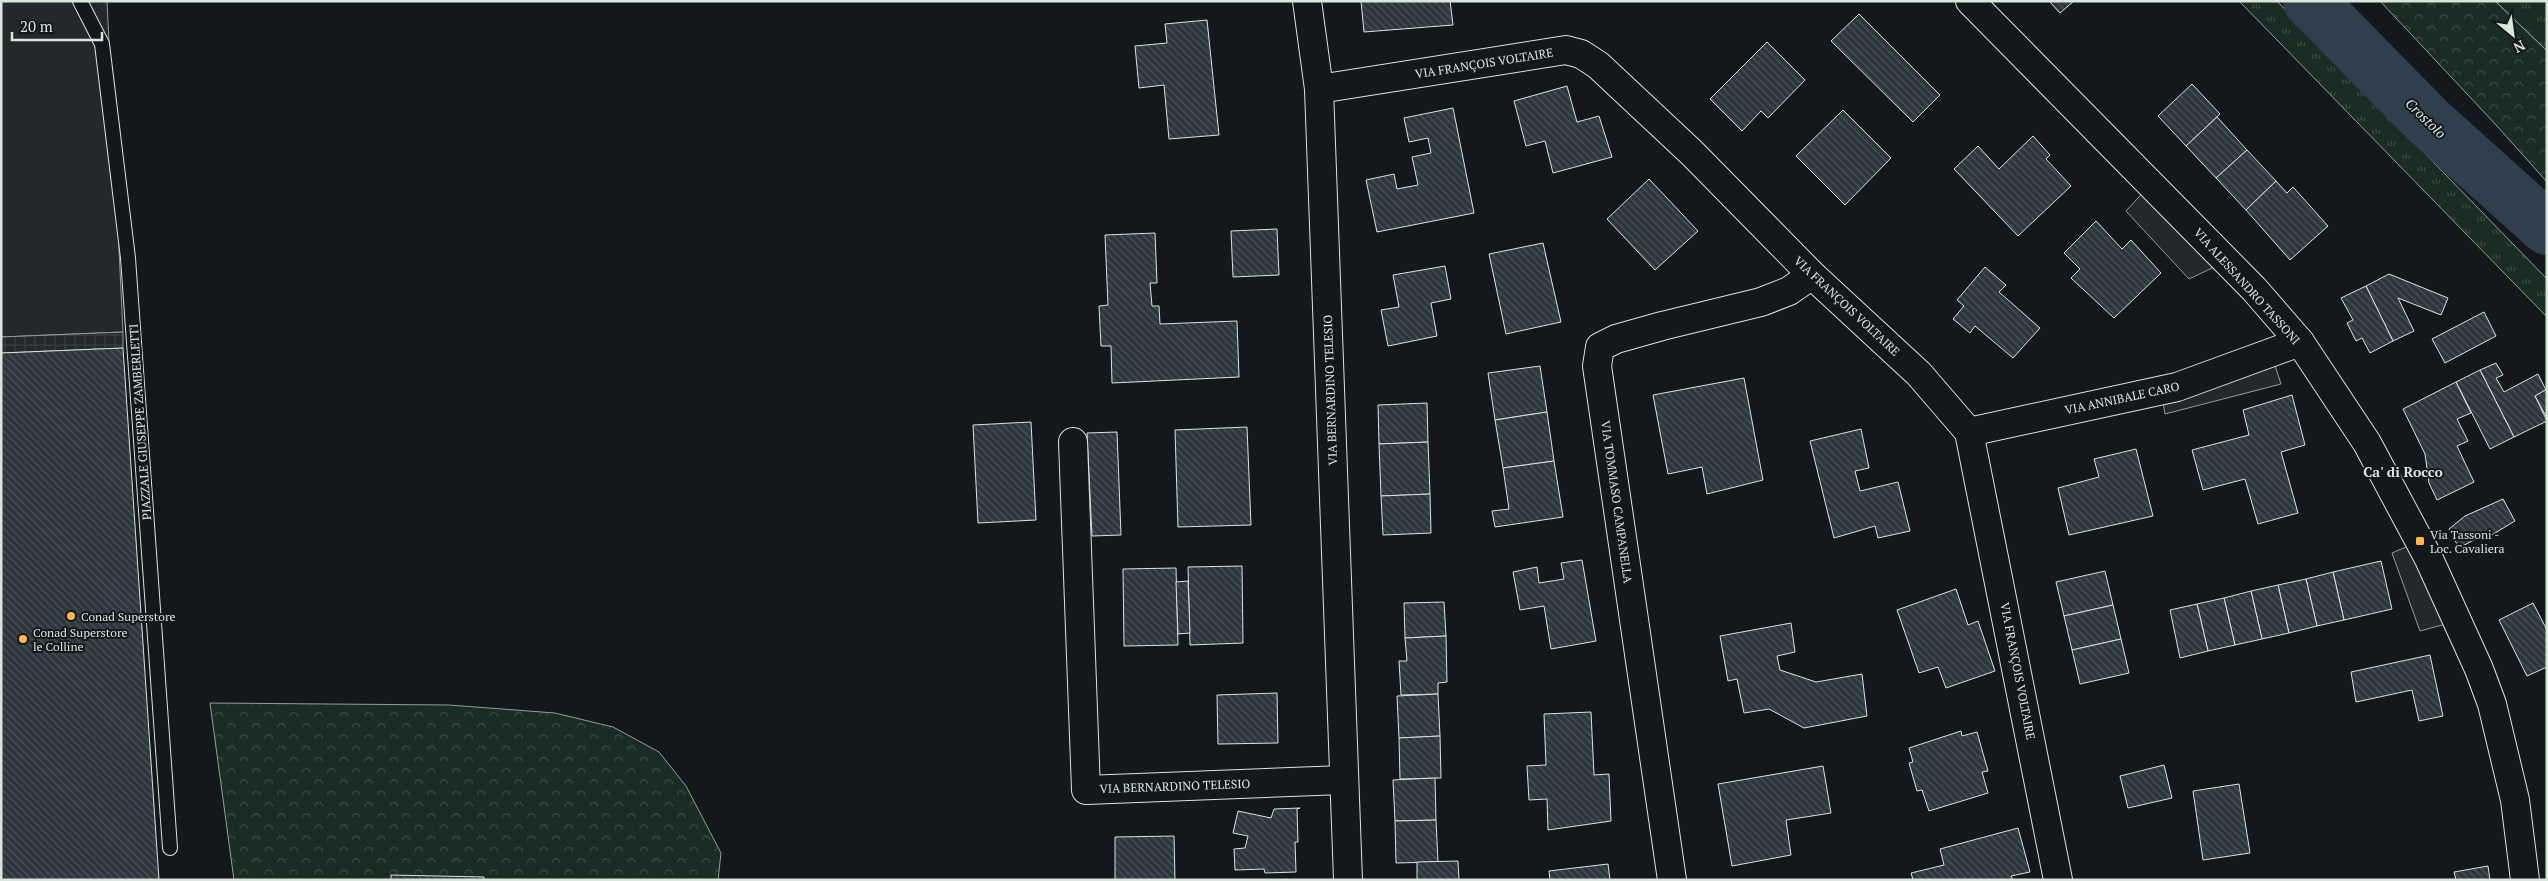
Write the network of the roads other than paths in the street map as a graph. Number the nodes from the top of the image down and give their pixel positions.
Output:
1 (80, 1) edge
2 (1306, 1) edge
3 (1970, 1) edge
4 (1319, 89) junction
5 (1812, 275) junction
6 (2300, 342) junction
7 (1969, 432) junction
8 (1073, 442) dead end
9 (1343, 780) junction
10 (170, 848) dead end
11 (1348, 880) edge
12 (1672, 880) edge
13 (2058, 880) edge
14 (2525, 880) edge

1 - 10 lane, PIAZZALE GIUSEPPE ZAMBERLETTI
2 - 4 street, VIA BERNARDINO TELESIO
3 - 6 street, VIA ALESSANDRO TASSONI
4 - 5 street, VIA FRANÇOIS VOLTAIRE
4 - 9 street, VIA BERNARDINO TELESIO
5 - 7 street, VIA FRANÇOIS VOLTAIRE
5 - 12 street, VIA TOMMASO CAMPANELLA
6 - 7 street, VIA ANNIBALE CARO
6 - 14 street, VIA ALESSANDRO TASSONI
7 - 13 street, VIA FRANÇOIS VOLTAIRE
8 - 9 street, VIA BERNARDINO TELESIO
9 - 11 street, VIA BERNARDINO TELESIO

